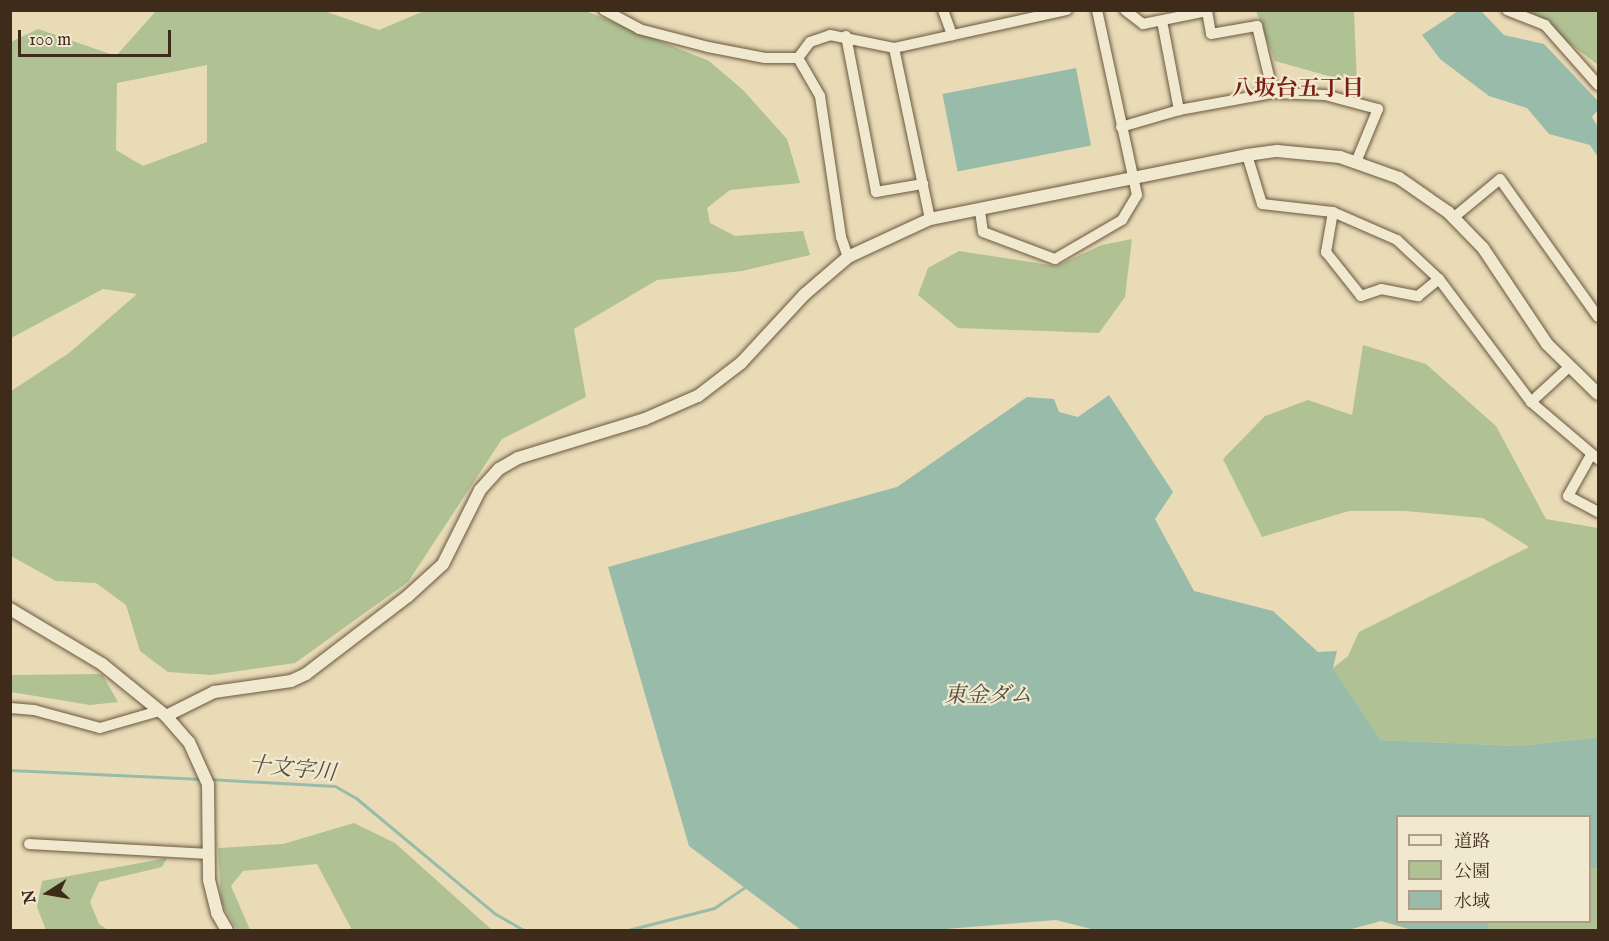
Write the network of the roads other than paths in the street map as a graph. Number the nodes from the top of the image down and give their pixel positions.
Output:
1 (604, 10) edge
2 (943, 10) edge
3 (1067, 10) edge
4 (1097, 10) edge
5 (1125, 10) edge
6 (1507, 10) edge
7 (1046, 13) edge
8 (1162, 21) junction
9 (952, 35) junction
10 (846, 36) junction
11 (894, 48) junction
12 (798, 58) junction
13 (1599, 85) edge
14 (1273, 93) junction
15 (1179, 110) junction
16 (1121, 127) junction
17 (1247, 155) junction
18 (1356, 162) junction
19 (1132, 178) junction
20 (923, 184) junction
21 (980, 211) junction
22 (1333, 212) junction
23 (1453, 218) junction
24 (930, 219) junction
25 (848, 256) junction
26 (1439, 279) junction
27 (1599, 317) edge
28 (1568, 368) junction
29 (1599, 394) edge
30 (1531, 402) junction
31 (1595, 457) edge
32 (1599, 512) edge
33 (10, 609) edge
34 (10, 708) edge
35 (163, 713) junction
36 (29, 844) dead end
37 (208, 854) junction
38 (227, 930) edge

1 - 12 street
2 - 9 street
3 - 7 street
4 - 16 street
5 - 8 street
6 - 13 street
7 - 9 street
8 - 14 street
8 - 15 street
9 - 11 street
10 - 11 street
10 - 12 street
10 - 20 street
11 - 20 street
12 - 25 street
14 - 15 street
14 - 18 street
15 - 16 street
16 - 19 street
17 - 18 street
17 - 19 street
17 - 22 street
18 - 23 street
19 - 21 street
19 - 21 street
20 - 24 street
21 - 24 street
22 - 26 street
22 - 26 street
23 - 27 street
23 - 28 street
24 - 25 street
25 - 35 street
26 - 30 street
28 - 29 street
28 - 30 street
30 - 31 street
31 - 32 street
33 - 35 street
34 - 35 street
35 - 37 street
36 - 37 street
37 - 38 street

